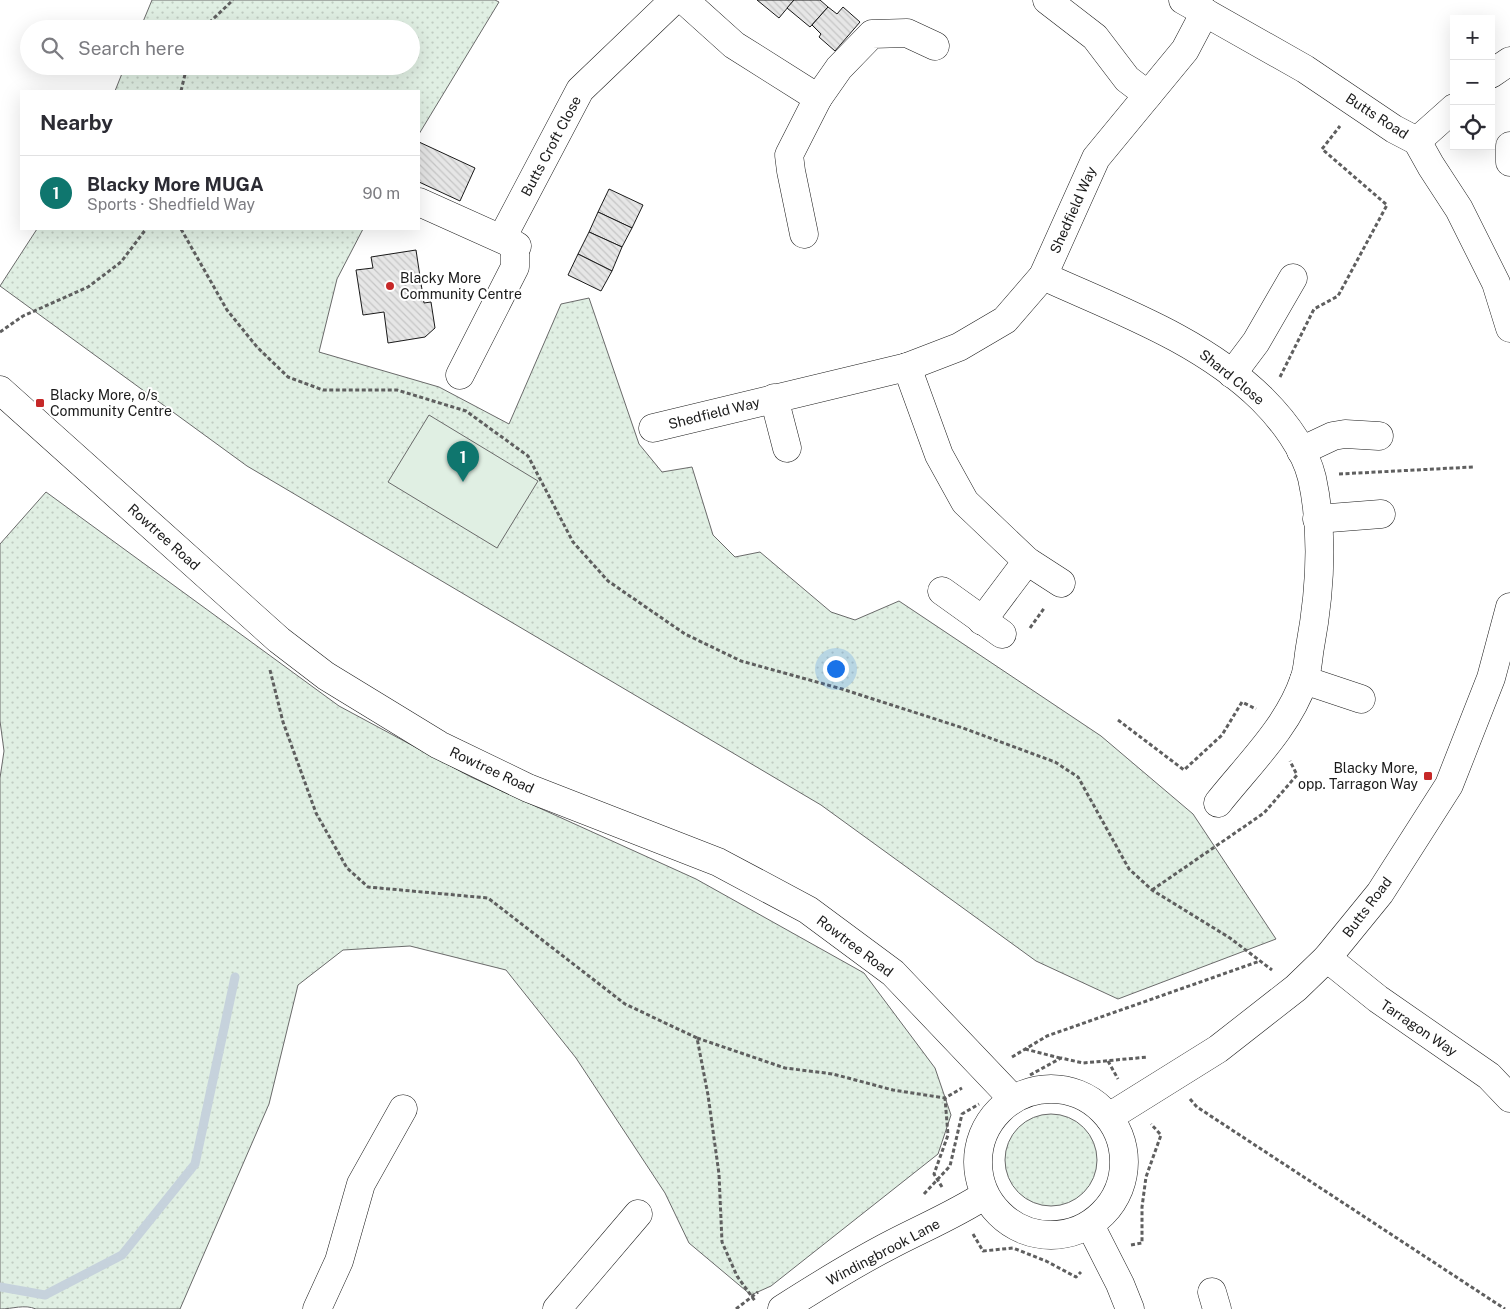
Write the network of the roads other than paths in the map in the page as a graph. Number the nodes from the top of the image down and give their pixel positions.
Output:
1 (674, 0) edge
2 (684, 0) edge
3 (1047, 0) edge
4 (1194, 6) edge
5 (934, 46) dead end
6 (1510, 61) edge
7 (1495, 71) edge
8 (1148, 95) junction
9 (818, 98) junction
10 (1450, 112) edge
11 (1417, 141) junction
12 (1510, 146) edge
13 (1510, 162) edge
14 (420, 202) edge
15 (804, 234) dead end
16 (516, 245) junction
17 (1043, 276) junction
18 (1293, 278) dead end
19 (1510, 328) edge
20 (907, 367) junction
21 (1232, 374) junction
22 (460, 375) dead end
23 (0, 390) edge
24 (774, 398) junction
25 (654, 428) dead end
26 (1379, 436) dead end
27 (787, 448) dead end
28 (1301, 451) junction
29 (1381, 514) dead end
30 (1317, 519) junction
31 (1027, 561) junction
32 (1061, 584) road end
33 (942, 591) dead end
34 (1510, 607) edge
35 (1304, 680) junction
36 (1361, 699) dead end
37 (1218, 803) dead end
38 (1328, 958) junction
39 (1021, 1088) junction
40 (1510, 1098) edge
41 (403, 1109) dead end
42 (1121, 1110) junction
43 (985, 1195) junction
44 (638, 1214) dead end
45 (1090, 1224) junction
46 (769, 1306) edge
47 (316, 1309) edge
48 (557, 1309) edge
49 (1130, 1309) edge

1 - 16 street, Butts Croft Close
2 - 9 street
3 - 8 street
4 - 8 street, Shedfield Way
4 - 11 street, Butts Road
5 - 9 street
6 - 7 street
8 - 17 street, Shedfield Way
9 - 15 street
10 - 11 street
11 - 19 street, Butts Road
12 - 13 street
14 - 16 street
16 - 22 street
17 - 20 street, Shedfield Way
17 - 21 street, Shard Close
18 - 21 street
20 - 24 street, Shedfield Way
20 - 31 street
21 - 28 street, Shard Close
23 - 39 street, Rowtree Road
24 - 25 street, Shedfield Way
24 - 27 street, Shedfield Way
26 - 28 street
28 - 30 street, Shard Close
29 - 30 street
30 - 35 street, Shard Close
31 - 32 street
31 - 33 street
34 - 38 street, Butts Road
35 - 36 street
35 - 37 street, Shard Close
38 - 40 street, Tarragon Way
38 - 42 street, Butts Road
39 - 42 street
39 - 43 street
41 - 47 street
42 - 45 street
43 - 45 street
43 - 46 street, Windingbrook Lane
44 - 48 street
45 - 49 street

